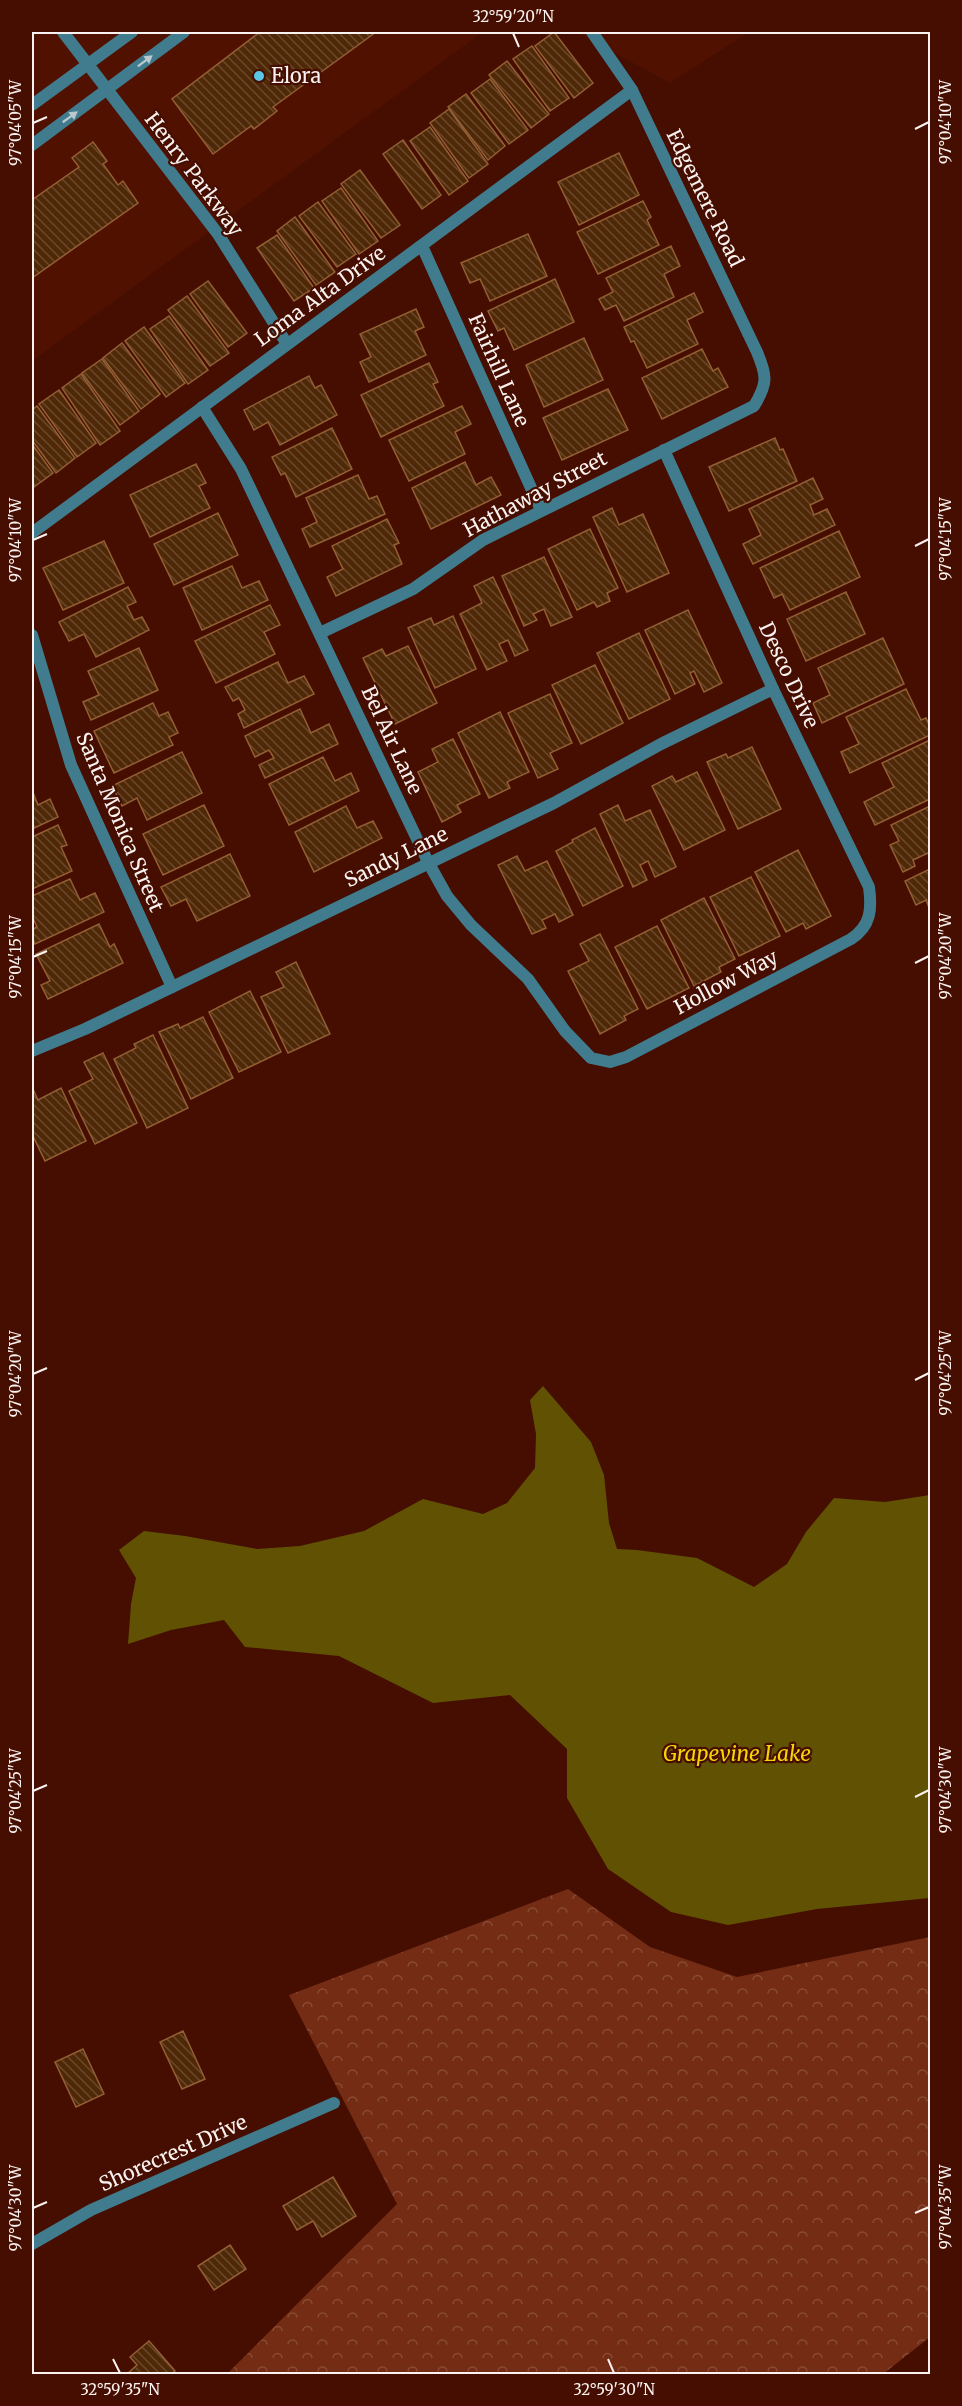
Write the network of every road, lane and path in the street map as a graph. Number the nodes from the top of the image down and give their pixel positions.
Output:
1 (63, 32) edge
2 (132, 32) edge
3 (184, 32) edge
4 (592, 32) edge
5 (87, 65) junction
6 (106, 90) junction
7 (632, 90) junction
8 (32, 105) edge
9 (32, 145) edge
10 (422, 246) junction
11 (287, 344) junction
12 (765, 389) joint
13 (202, 407) junction
14 (664, 450) junction
15 (542, 510) junction
16 (32, 533) edge
17 (320, 633) junction
18 (32, 635) edge
19 (772, 689) junction
20 (428, 862) junction
21 (868, 918) joint
22 (172, 987) junction
23 (32, 1051) edge
24 (591, 1058) joint
25 (334, 2103) dead end
26 (32, 2244) edge

1 - 5 street, Henry Parkway
2 - 5 street
6 -> 3 street
4 - 7 street, Edgemere Road
5 - 6 street, Henry Parkway
5 - 8 street
9 -> 6 street
6 - 11 street, Henry Parkway
7 - 10 street, Loma Alta Drive
7 - 12 street, Edgemere Road
10 - 11 street, Loma Alta Drive
10 - 15 street, Fairhill Lane
11 - 13 street, Loma Alta Drive
12 - 14 street, Hathaway Street
13 - 16 street, Loma Alta Drive
13 - 17 street, Bel Air Lane
14 - 15 street, Hathaway Street
14 - 19 street, Desco Drive
15 - 17 street, Hathaway Street
17 - 20 street, Bel Air Lane
18 - 22 street, Santa Monica Street
19 - 20 street, Sandy Lane
19 - 21 street, Desco Drive
20 - 22 street, Sandy Lane
20 - 24 street, Bel Air Lane
21 - 24 street, Hollow Way
22 - 23 street, Sandy Lane
25 - 26 street, Shorecrest Drive

